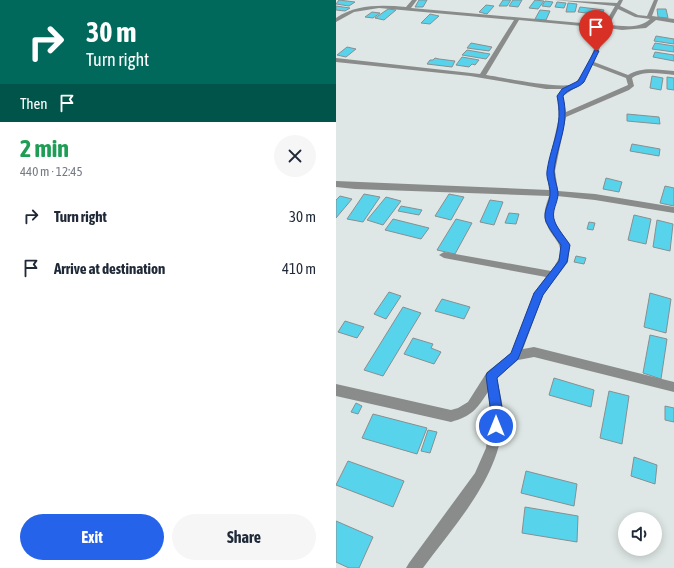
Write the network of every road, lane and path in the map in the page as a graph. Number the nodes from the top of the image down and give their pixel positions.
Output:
1 (416, 0) edge
2 (557, 0) edge
3 (656, 0) edge
4 (619, 4) edge
5 (407, 9) junction
6 (652, 18) junction
7 (517, 19) junction
8 (336, 20) edge
9 (674, 21) edge
10 (606, 27) junction
11 (336, 60) edge
12 (592, 63) junction
13 (674, 73) edge
14 (482, 76) junction
15 (629, 77) junction
16 (546, 87) junction
17 (570, 87) junction
18 (560, 96) junction
19 (563, 116) junction
20 (336, 184) edge
21 (554, 192) junction
22 (674, 210) edge
23 (444, 255) dead end
24 (554, 275) junction
25 (515, 356) junction
26 (491, 376) junction
27 (674, 387) edge
28 (336, 390) edge
29 (414, 568) edge

1 - 5 street
2 - 4 street
3 - 6 street
4 - 6 street
4 - 10 street
5 - 7 street
5 - 8 street
6 - 9 street
6 - 10 street
7 - 10 street
7 - 14 street
10 - 12 street
11 - 14 street
12 - 15 street
12 - 17 street
13 - 15 street
14 - 16 street
15 - 19 street
16 - 17 street
16 - 18 street
17 - 18 street
18 - 19 street
19 - 21 street
20 - 21 street
21 - 22 street
21 - 24 street
23 - 24 street
24 - 25 street
25 - 26 street
25 - 27 street
26 - 28 street
26 - 29 street

